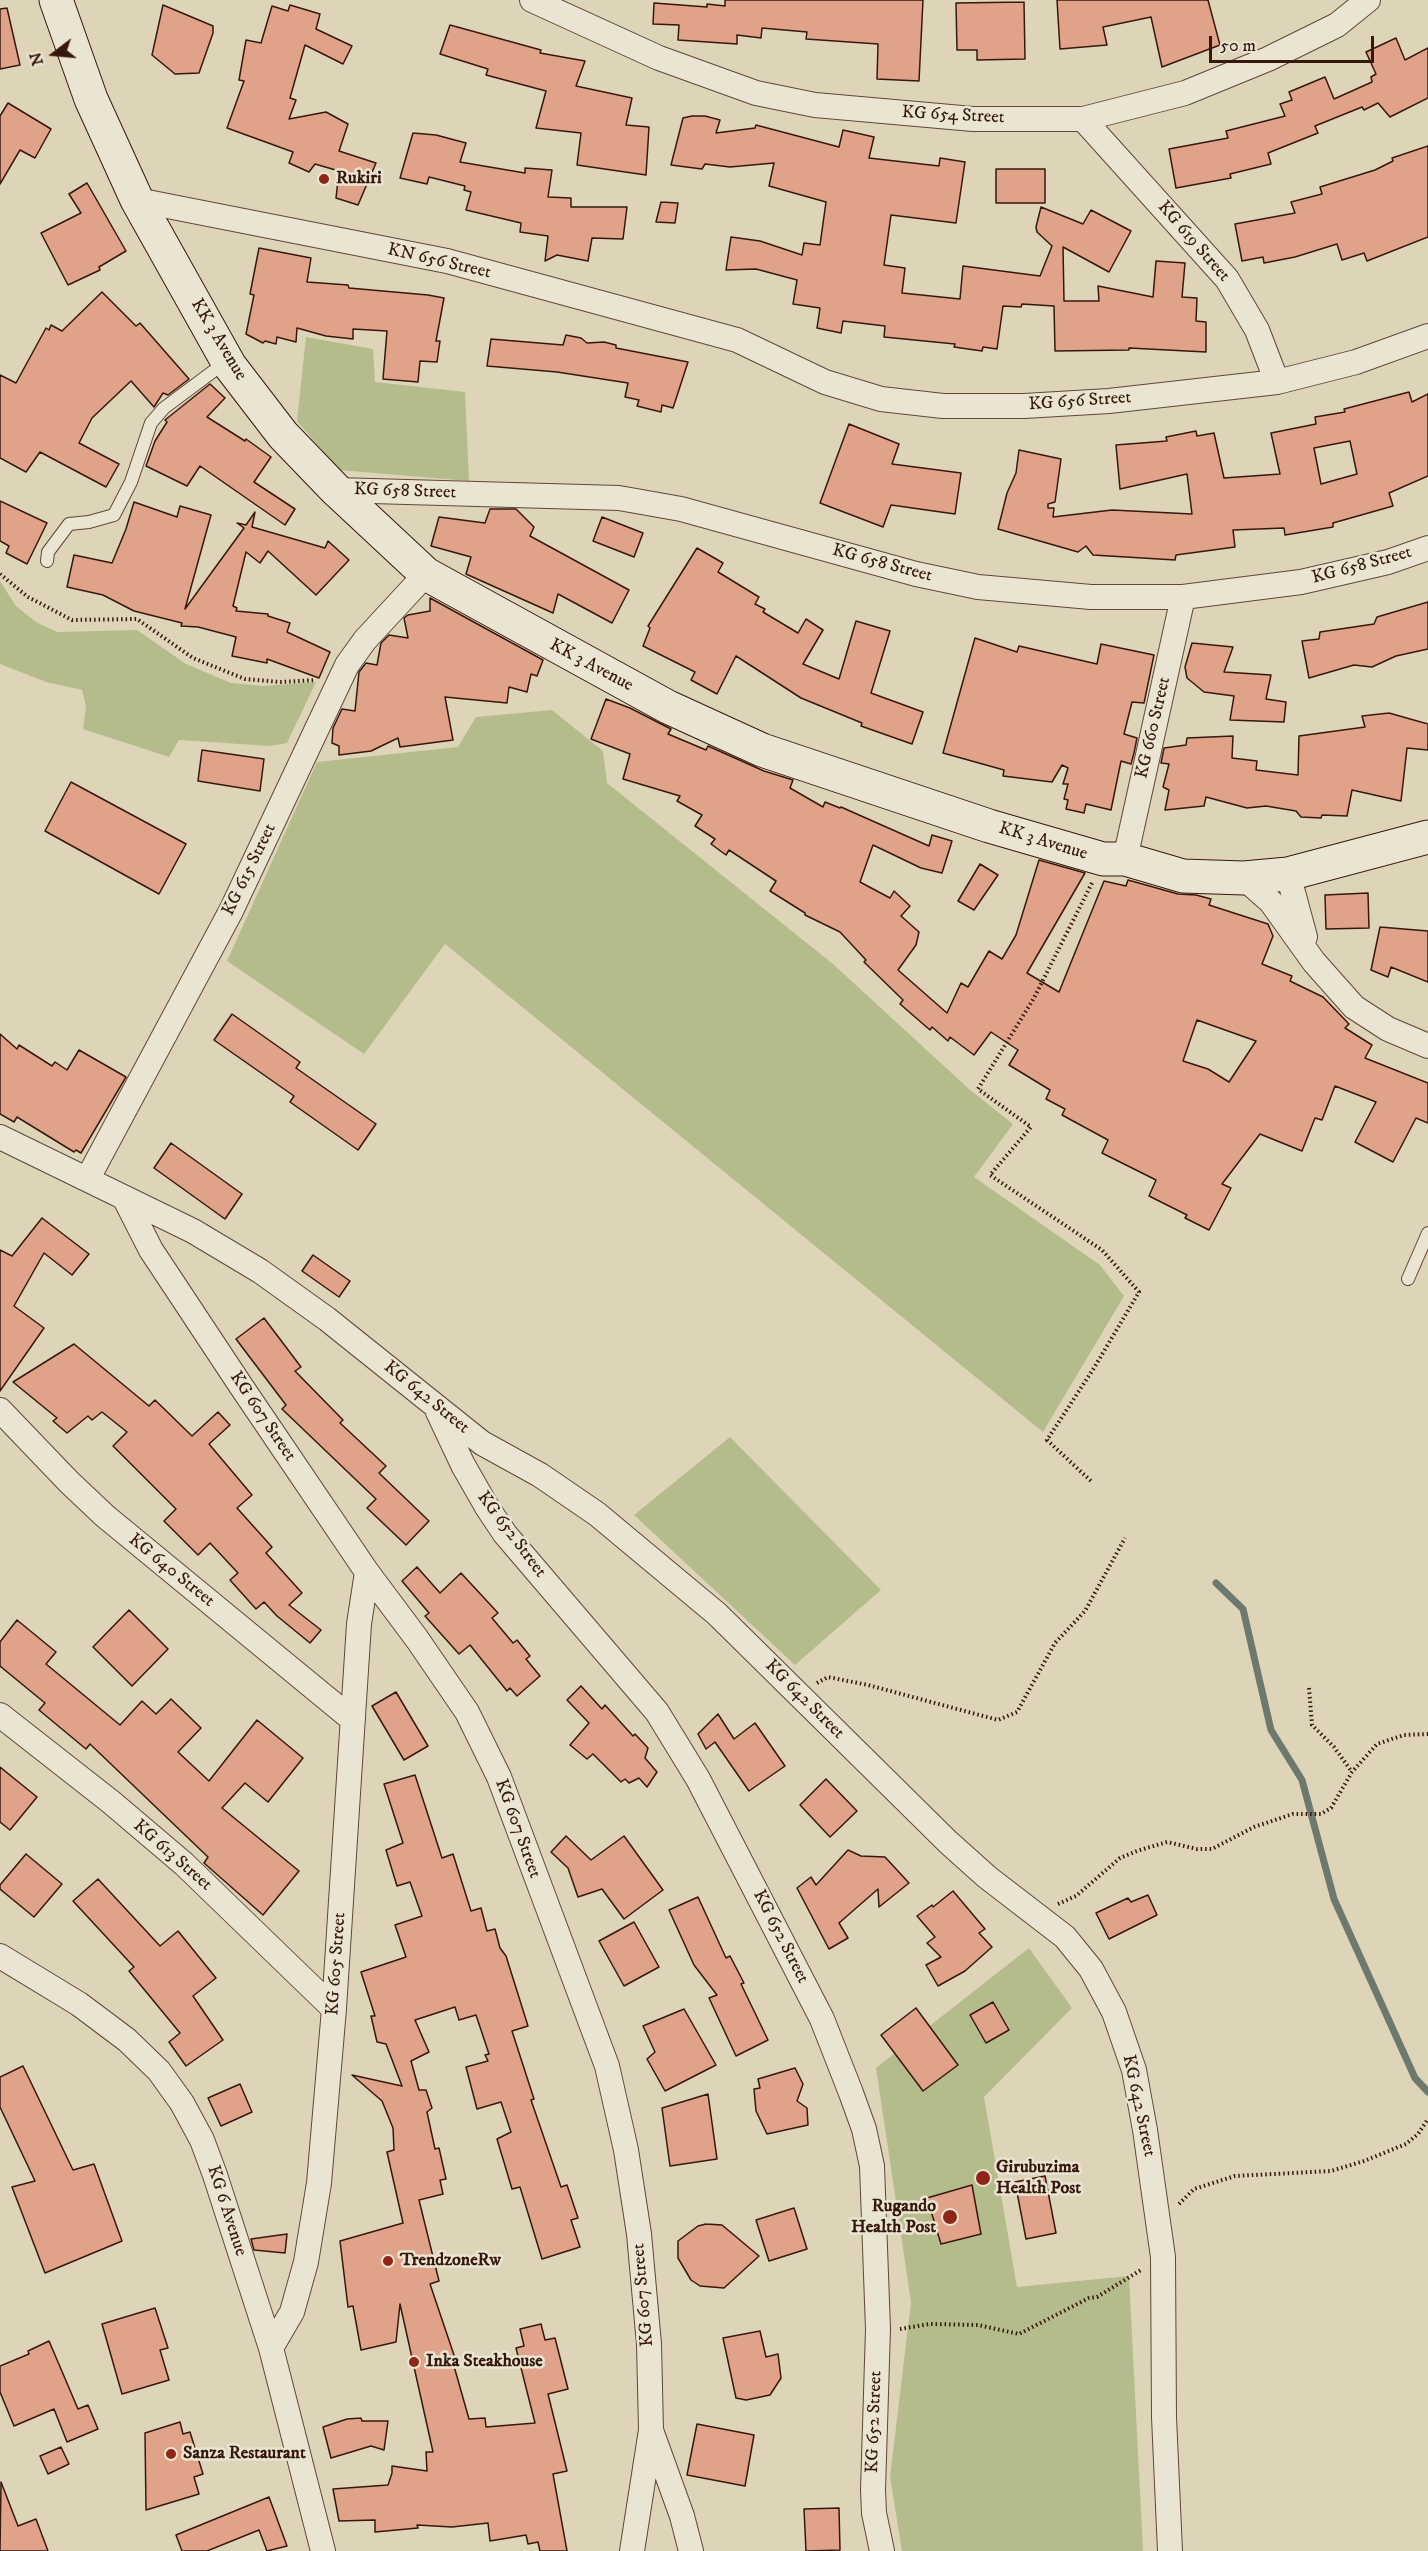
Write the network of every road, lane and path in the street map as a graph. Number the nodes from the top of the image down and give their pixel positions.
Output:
1 (56, 0) edge
2 (532, 0) edge
3 (1368, 0) edge
4 (1083, 119) junction
5 (136, 200) junction
6 (1428, 336) edge
7 (737, 340) joint
8 (228, 361) junction
9 (1277, 382) junction
10 (336, 490) junction
11 (1428, 548) edge
12 (47, 561) dead end
13 (0, 574) edge
14 (426, 574) junction
15 (1183, 597) junction
16 (341, 678) junction
17 (1428, 837) edge
18 (1114, 859) junction
19 (1288, 874) junction
20 (1244, 878) junction
21 (1314, 962) junction
22 (1428, 1046) edge
23 (0, 1137) edge
24 (88, 1178) junction
25 (125, 1199) junction
26 (1428, 1233) edge
27 (1408, 1279) dead end
28 (436, 1408) junction
29 (0, 1410) edge
30 (1092, 1482) dead end
31 (1125, 1538) dead end
32 (367, 1572) junction
33 (1309, 1689) dead end
34 (797, 1692) junction
35 (0, 1715) edge
36 (352, 1720) junction
37 (1428, 1734) edge
38 (1352, 1772) junction
39 (1036, 1914) junction
40 (0, 1956) edge
41 (334, 2009) junction
42 (1428, 2120) edge
43 (1160, 2224) junction
44 (1162, 2257) junction
45 (878, 2329) junction
46 (271, 2348) junction
47 (651, 2430) junction
48 (323, 2551) edge
49 (632, 2551) edge
50 (691, 2551) edge
51 (882, 2551) edge
52 (1170, 2551) edge

1 - 5 street, KK 3 Avenue
2 - 4 street, KG 654 Street
3 - 4 street, KG 654 Street
4 - 9 street, KG 619 Street
5 - 7 street, KN 656 Street
5 - 8 street, KK 3 Avenue
6 - 9 street, KG 656 Street
7 - 9 street, KG 656 Street
8 - 10 street, KK 3 Avenue
8 - 12 lane
10 - 14 street, KK 3 Avenue
10 - 15 street, KG 658 Street
11 - 15 street, KG 658 Street
13 - 16 path
14 - 16 street, KG 615 Street
14 - 18 street, KK 3 Avenue
15 - 18 street, KG 660 Street
16 - 24 street, KG 615 Street
17 - 19 street, KK 3 Avenue
18 - 20 street, KK 3 Avenue
18 - 30 path
19 - 20 street, KK 3 Avenue
19 - 21 street
20 - 21 street
21 - 22 street
23 - 24 street, KG 642 Street
24 - 25 street, KG 642 Street
25 - 28 street, KG 642 Street
25 - 32 street, KG 607 Street
26 - 27 lane
28 - 34 street, KG 642 Street
28 - 45 street, KG 652 Street
29 - 36 street, KG 640 Street
31 - 34 path
32 - 36 street, KG 605 Street
32 - 47 street, KG 607 Street
33 - 38 path
34 - 39 street, KG 642 Street
35 - 41 street, KG 613 Street
36 - 41 street, KG 605 Street
37 - 38 path
38 - 39 path
39 - 43 street, KG 642 Street
40 - 46 street, KG 6 Avenue
41 - 46 street, KG 605 Street
42 - 43 path
43 - 44 street, KG 642 Street
44 - 45 path
44 - 52 street, KG 642 Street
45 - 51 street, KG 652 Street
46 - 48 street, KG 6 Avenue
47 - 49 street, KG 607 Street
47 - 50 street

